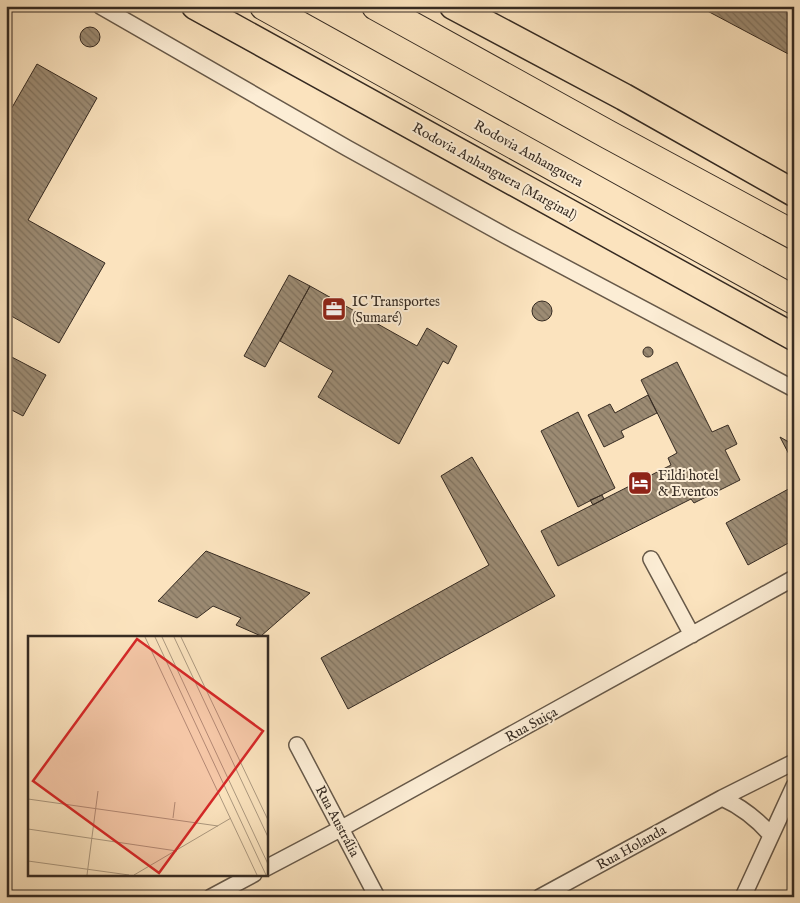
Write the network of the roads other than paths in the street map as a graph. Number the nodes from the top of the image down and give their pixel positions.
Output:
1 (100, 6) edge
2 (195, 6) edge
3 (264, 6) edge
4 (376, 6) edge
5 (453, 6) edge
6 (794, 193) edge
7 (794, 235) edge
8 (794, 300) edge
9 (794, 337) edge
10 (794, 389) edge
11 (651, 559) dead end
12 (794, 578) edge
13 (692, 635) junction
14 (297, 745) dead end
15 (794, 762) edge
16 (792, 795) edge
17 (722, 798) junction
18 (342, 828) junction
19 (771, 835) junction
20 (268, 867) edge
21 (250, 876) edge
22 (211, 897) edge
23 (377, 897) edge
24 (540, 897) edge
25 (743, 897) edge

1 - 10 street
2 - 9 highway, Rodovia Anhanguera (Marginal)
3 - 8 highway, Rodovia Anhanguera
4 - 7 highway
5 - 6 highway
11 - 13 street
12 - 13 street, Rua Suiça
13 - 18 street, Rua Suiça
14 - 18 street, Rua Austrália
15 - 17 street, Rua Holanda
16 - 19 street
17 - 19 street
17 - 24 street, Rua Holanda
18 - 20 street, Rua Suiça
18 - 23 street, Rua Austrália
19 - 25 street
21 - 22 street

